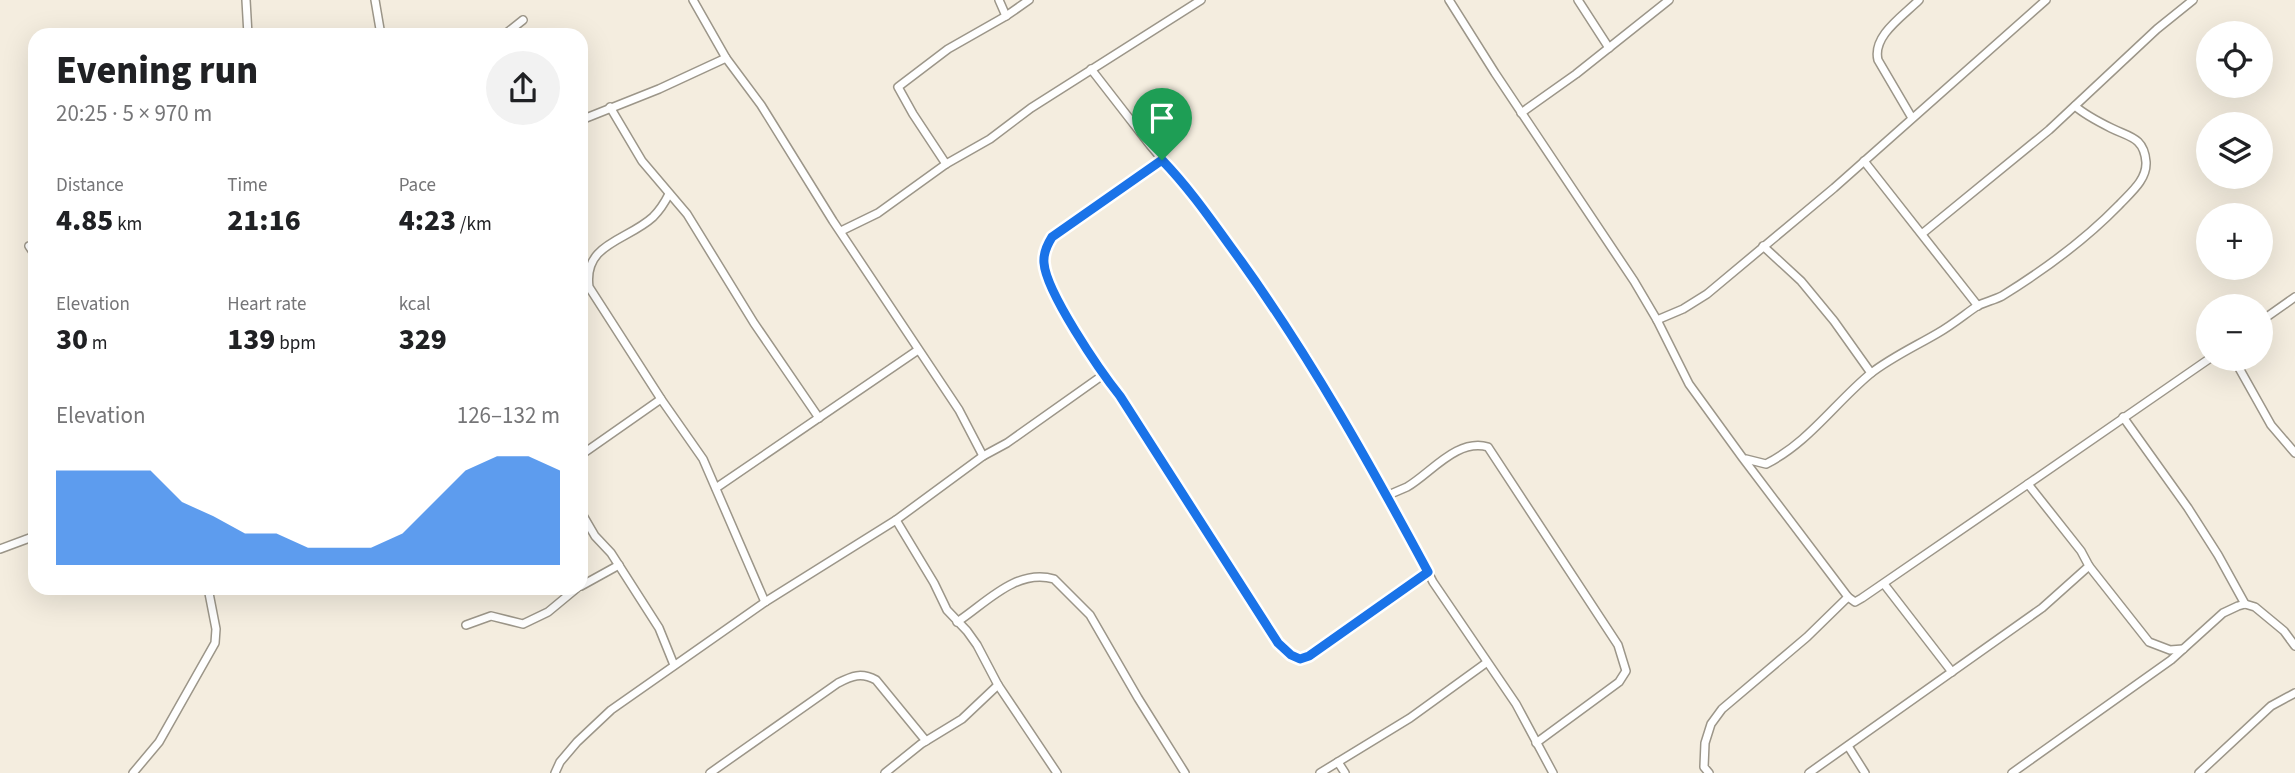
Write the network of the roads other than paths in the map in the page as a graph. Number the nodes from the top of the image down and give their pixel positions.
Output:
1 (246, 0) edge
2 (375, 0) edge
3 (693, 0) edge
4 (999, 0) edge
5 (1029, 0) edge
6 (1201, 0) edge
7 (1449, 0) edge
8 (1578, 0) edge
9 (1669, 0) edge
10 (1919, 0) edge
11 (2046, 0) edge
12 (2193, 0) edge
13 (1006, 16) junction
14 (523, 20) dead end
15 (248, 28) edge
16 (380, 28) edge
17 (512, 28) edge
18 (1609, 48) junction
19 (726, 58) junction
20 (1091, 69) junction
21 (2075, 106) junction
22 (610, 107) junction
23 (1521, 113) junction
24 (588, 117) edge
25 (1912, 118) junction
26 (1162, 160) junction
27 (1864, 160) junction
28 (946, 164) junction
29 (669, 194) junction
30 (841, 232) junction
31 (1923, 233) junction
32 (1763, 246) junction
33 (588, 271) edge
34 (588, 281) edge
35 (2295, 297) edge
36 (1978, 306) junction
37 (2273, 313) edge
38 (1657, 320) junction
39 (918, 350) junction
40 (2196, 368) edge
41 (2241, 371) edge
42 (1871, 373) junction
43 (1103, 375) junction
44 (661, 399) junction
45 (2123, 417) junction
46 (818, 418) junction
47 (588, 450) edge
48 (2295, 453) edge
49 (983, 456) junction
50 (1742, 457) junction
51 (2028, 484) junction
52 (716, 488) junction
53 (1386, 496) junction
54 (896, 520) junction
55 (588, 523) edge
56 (28, 539) edge
57 (0, 550) edge
58 (619, 565) junction
59 (2089, 566) junction
60 (1428, 572) junction
61 (588, 582) edge
62 (1884, 584) junction
63 (209, 595) edge
64 (569, 595) edge
65 (1848, 597) junction
66 (765, 602) junction
67 (2245, 604) junction
68 (957, 622) junction
69 (466, 625) dead end
70 (2295, 646) edge
71 (2184, 649) junction
72 (2170, 650) junction
73 (2171, 660) junction
74 (1486, 663) junction
75 (674, 665) junction
76 (1952, 672) junction
77 (998, 685) junction
78 (2295, 693) edge
79 (926, 741) junction
80 (1536, 743) junction
81 (1848, 746) junction
82 (1338, 762) junction
83 (133, 773) edge
84 (555, 773) edge
85 (710, 773) edge
86 (885, 773) edge
87 (1057, 773) edge
88 (1185, 773) edge
89 (1320, 773) edge
90 (1345, 773) edge
91 (1553, 773) edge
92 (1709, 773) edge
93 (1810, 773) edge
94 (1865, 773) edge
95 (2012, 773) edge
96 (2199, 773) edge

1 - 15 street
2 - 16 street
3 - 19 street
4 - 13 street
5 - 13 street
6 - 20 street
7 - 23 street
8 - 18 street
9 - 18 street
10 - 25 street
11 - 25 street
12 - 21 street
13 - 28 street
14 - 17 street
18 - 23 street
19 - 22 street
19 - 30 street
20 - 26 street
20 - 28 street
21 - 31 street
21 - 36 street
22 - 24 street
22 - 29 street
23 - 38 street
25 - 27 street
26 - 43 street
26 - 53 street
27 - 31 street
27 - 32 street
28 - 30 street
29 - 33 street
29 - 46 street
30 - 39 street
31 - 36 street
32 - 38 street
32 - 42 street
34 - 44 street
35 - 37 street
36 - 42 street
38 - 50 street
39 - 46 street
39 - 49 street
40 - 45 street
41 - 48 street
42 - 50 street
43 - 49 street
43 - 60 street
44 - 47 street
44 - 52 street
45 - 51 street
45 - 67 street
46 - 52 street
49 - 54 street
50 - 65 street
51 - 59 street
51 - 62 street
52 - 66 street
53 - 60 street
53 - 80 street
54 - 66 street
54 - 68 street
55 - 58 street
56 - 57 street
58 - 61 street
58 - 75 street
59 - 72 street
59 - 76 street
60 - 74 street
62 - 65 street
62 - 76 street
63 - 83 street
64 - 69 street
65 - 92 street
66 - 75 street
67 - 70 street
67 - 71 street
68 - 77 street
68 - 88 street
71 - 72 street
71 - 73 street
72 - 73 street
73 - 95 street
74 - 80 street
74 - 82 street
75 - 84 street
76 - 81 street
77 - 79 street
77 - 87 street
78 - 96 street
79 - 85 street
79 - 86 street
80 - 91 street
81 - 93 street
81 - 94 street
82 - 89 street
82 - 90 street

